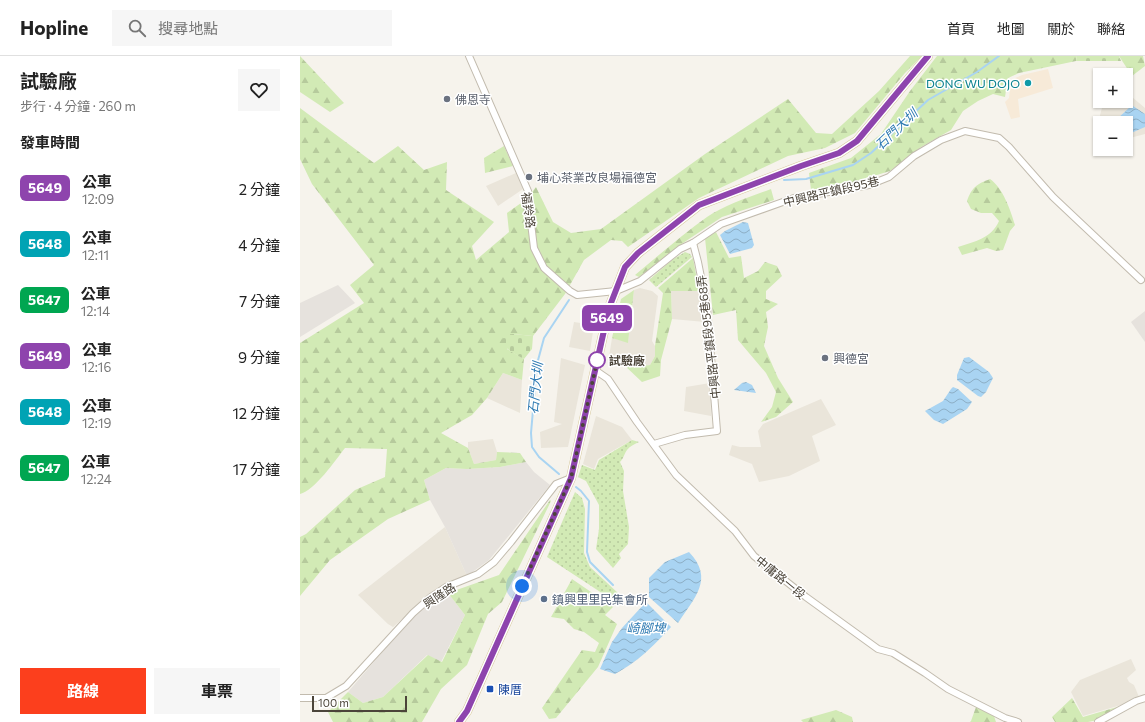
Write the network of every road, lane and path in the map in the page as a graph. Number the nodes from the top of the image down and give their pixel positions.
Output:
1 (469, 56) edge
2 (928, 56) edge
3 (693, 243) junction
4 (1141, 280) dead end
5 (616, 291) junction
6 (595, 370) junction
7 (654, 444) junction
8 (571, 478) junction
9 (300, 698) edge
10 (1145, 698) edge
11 (459, 722) edge
12 (1018, 722) edge
13 (1098, 722) edge

1 - 5 street, 福羚路
2 - 5 street
3 - 4 street, 中興路平鎮段95巷
3 - 5 street, 中興路平鎮段95巷
3 - 7 street, 中興路平鎮段95巷68弄
5 - 6 street
6 - 7 street, 中庸路一段
6 - 8 street
7 - 12 street, 中庸路一段
8 - 9 street, 興隆路
8 - 11 street
10 - 13 street

